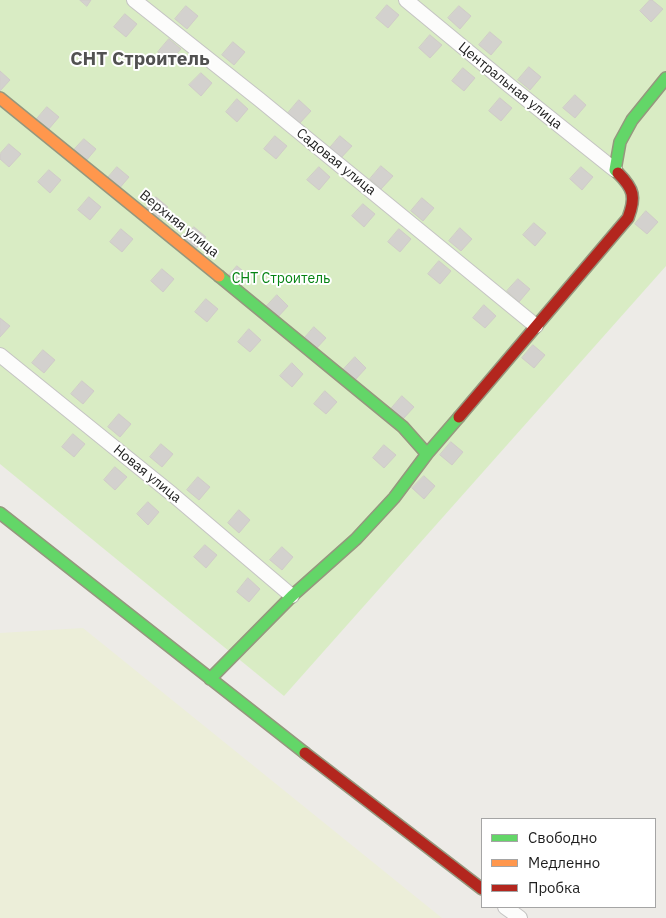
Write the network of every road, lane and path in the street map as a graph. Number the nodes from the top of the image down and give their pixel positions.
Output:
1 (134, 0) edge
2 (406, 0) edge
3 (666, 78) edge
4 (0, 98) edge
5 (615, 170) junction
6 (536, 326) junction
7 (0, 355) edge
8 (426, 454) junction
9 (0, 513) edge
10 (292, 596) junction
11 (210, 679) junction
12 (481, 888) edge
13 (506, 908) edge
14 (520, 918) edge

1 - 6 street, Садовая улица
2 - 5 street, Центральная улица
3 - 5 street
4 - 8 street, Верхняя улица
5 - 6 street
6 - 8 street
7 - 10 street, Новая улица
8 - 10 street
9 - 11 street
10 - 11 street
11 - 12 street
13 - 14 street

